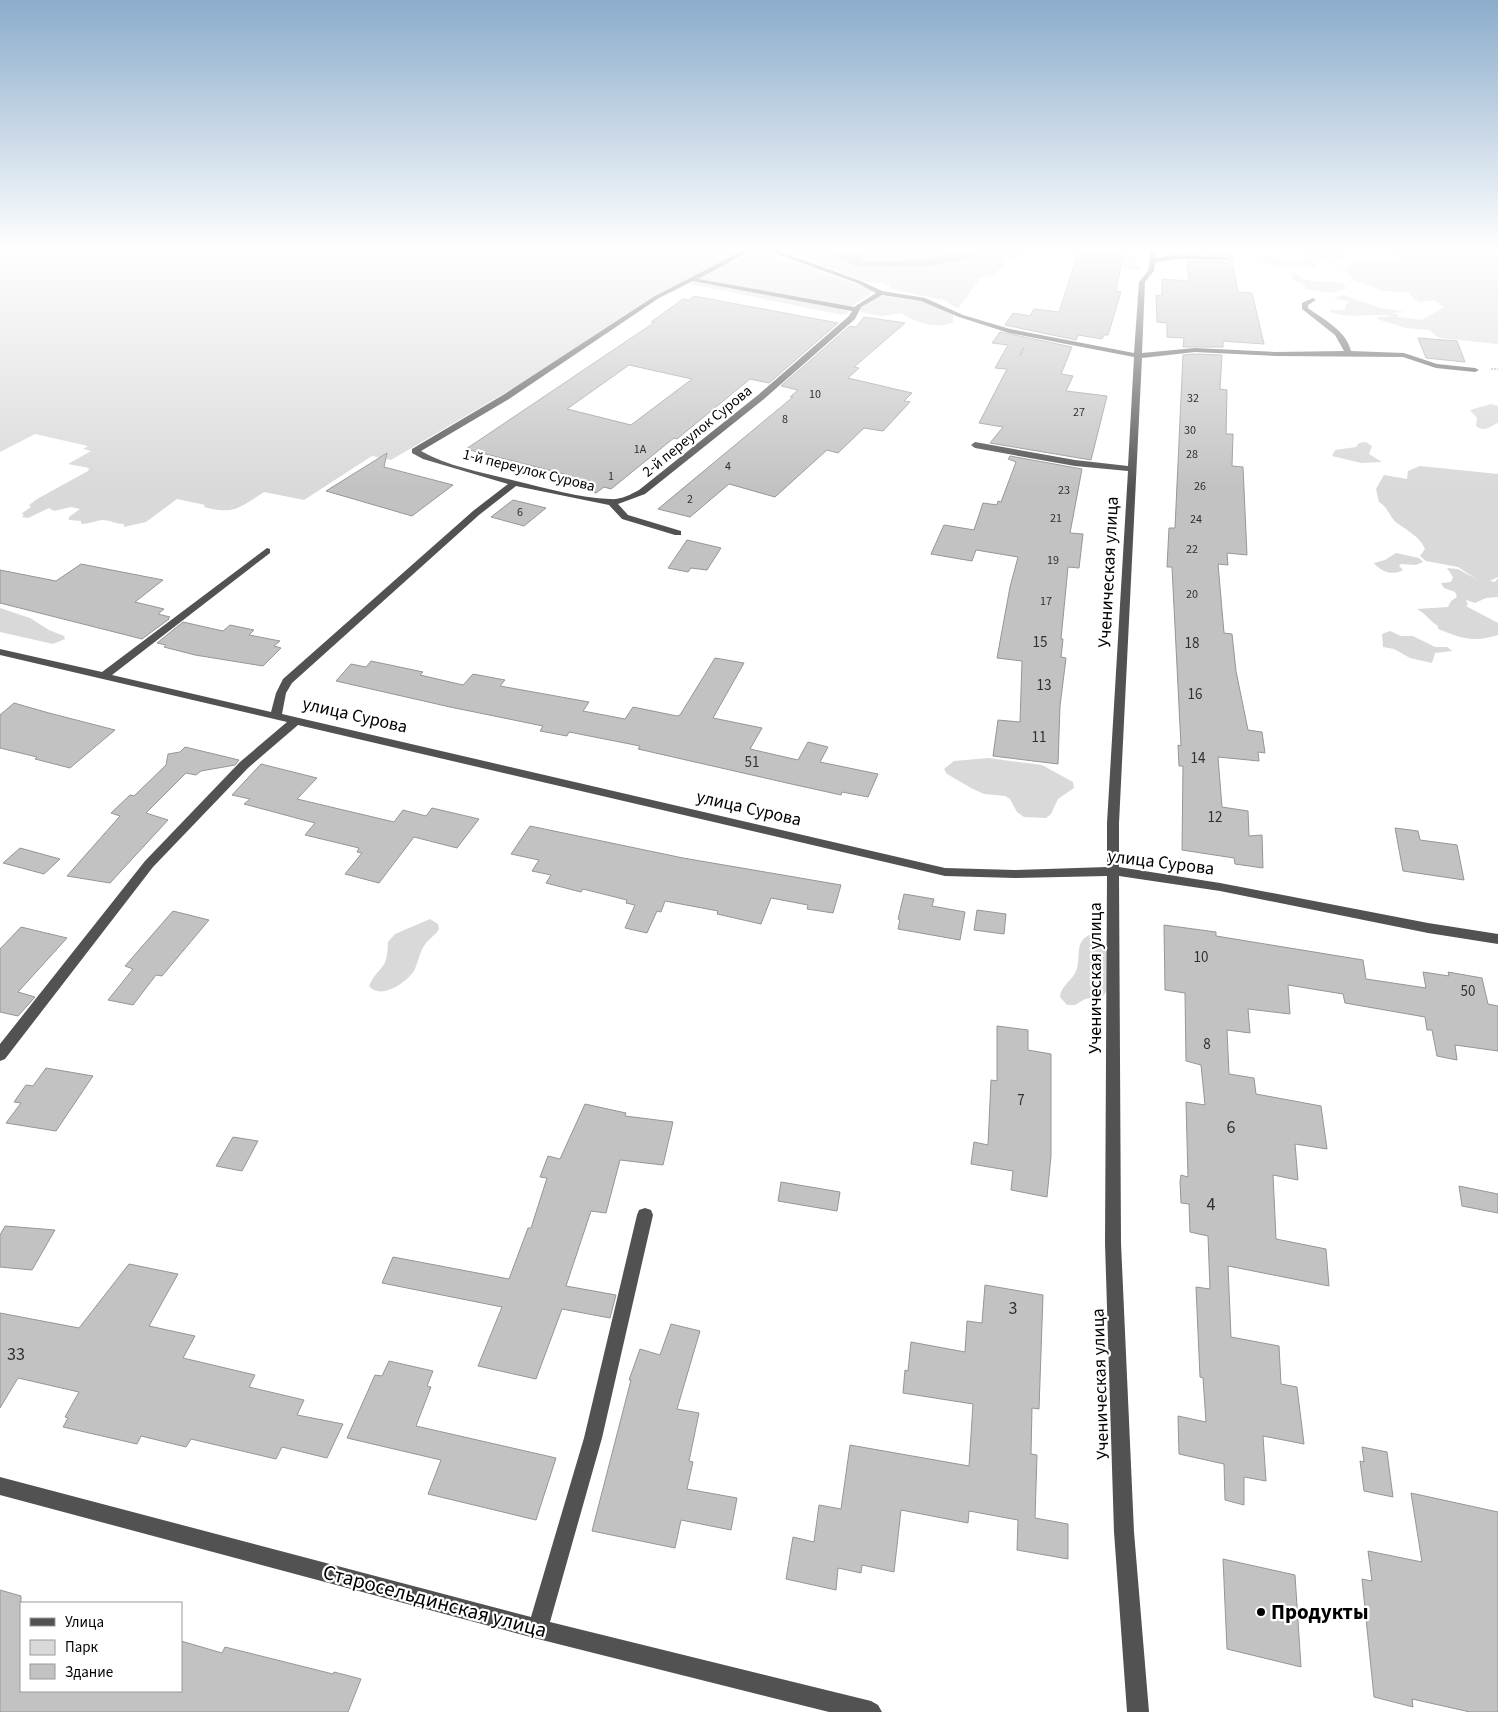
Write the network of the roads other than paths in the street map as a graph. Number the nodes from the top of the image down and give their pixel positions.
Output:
1 (609, 328) edge
2 (840, 328) edge
3 (1002, 328) edge
4 (1140, 328) edge
5 (1331, 328) edge
6 (1348, 353) junction
7 (1138, 356) junction
8 (1475, 370) dead end
9 (974, 445) dead end
10 (1132, 469) junction
11 (515, 483) junction
12 (612, 502) junction
13 (678, 533) dead end
14 (267, 551) dead end
15 (0, 652) edge
16 (105, 676) junction
17 (276, 715) junction
18 (297, 720) junction
19 (1114, 871) junction
20 (1498, 939) edge
21 (0, 1055) edge
22 (645, 1215) dead end
23 (0, 1486) edge
24 (538, 1628) junction
25 (872, 1712) edge
26 (1138, 1712) edge

1 - 11 street, 1-й переулок Сурова
2 - 12 street, 2-й переулок Сурова
3 - 7 street
4 - 7 street, Ученическая улица
5 - 6 street
6 - 7 street
6 - 8 street
7 - 10 street, Ученическая улица
9 - 10 street
10 - 19 street, Ученическая улица
11 - 12 street, 1-й переулок Сурова
11 - 17 street
12 - 13 street
14 - 16 street
15 - 16 street, улица Сурова
16 - 17 street, улица Сурова
17 - 18 street, улица Сурова
18 - 19 street, улица Сурова
18 - 21 street
19 - 20 street, улица Сурова
19 - 26 street, Ученическая улица
22 - 24 street
23 - 24 street, Старосельдинская улица
24 - 25 street, Старосельдинская улица

